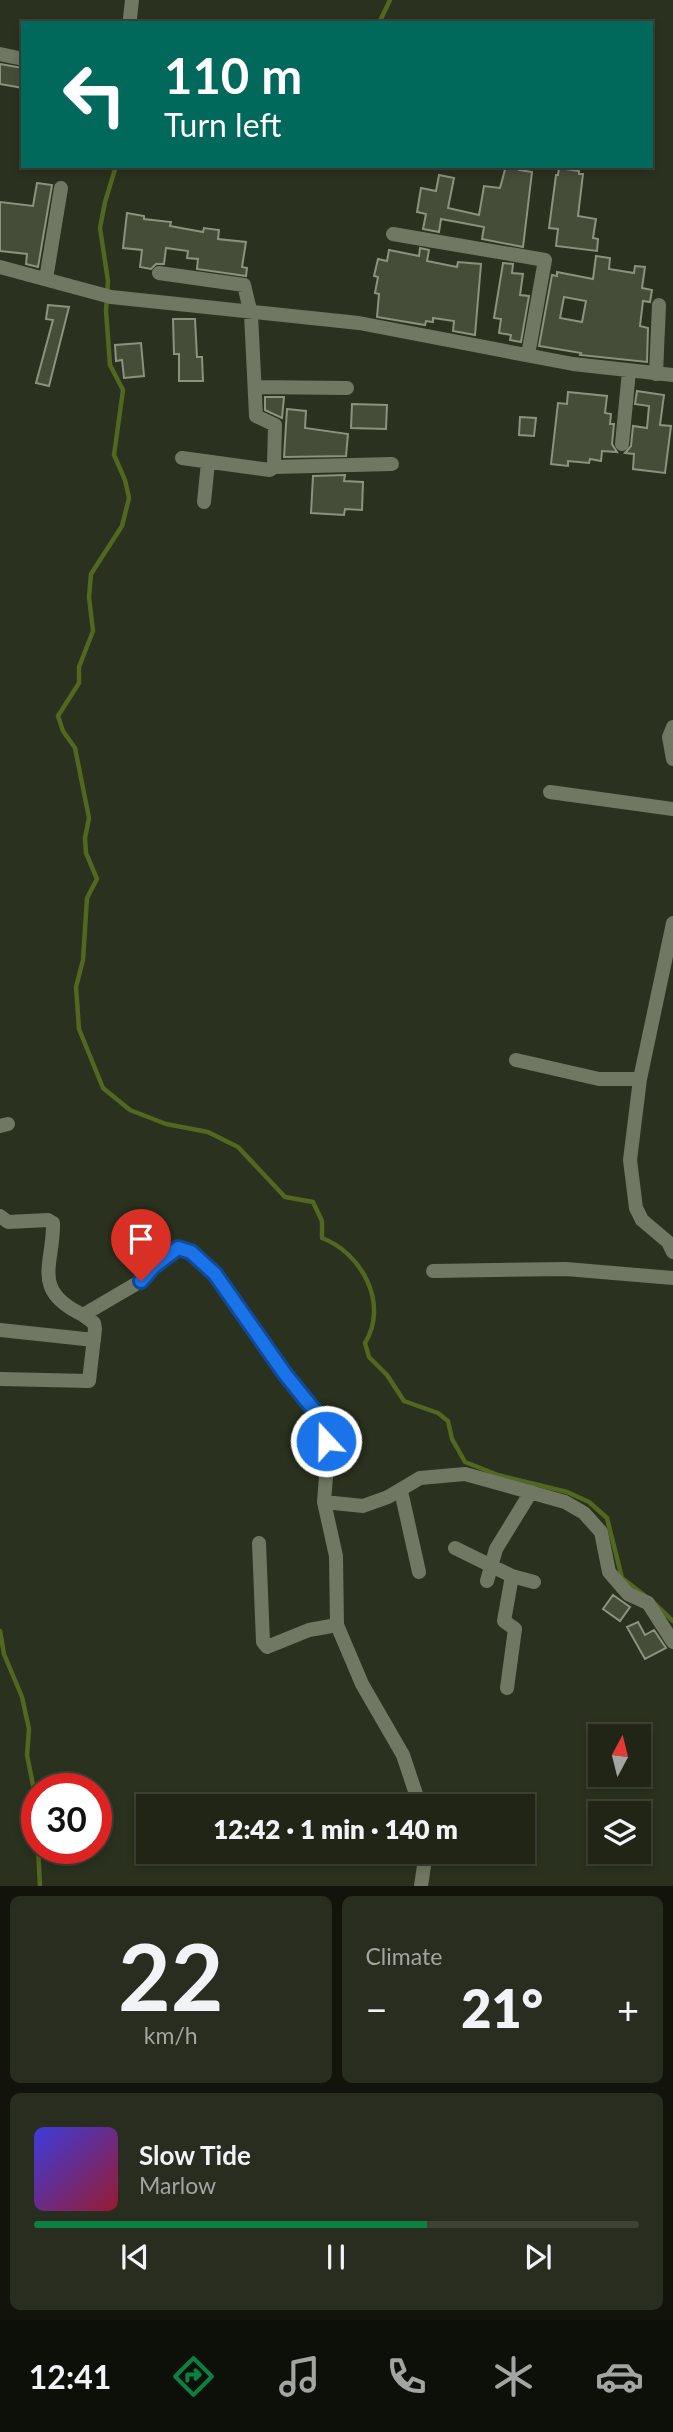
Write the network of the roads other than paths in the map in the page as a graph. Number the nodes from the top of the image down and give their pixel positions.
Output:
1 (132, 0) edge
2 (130, 18) dead end
3 (0, 54) edge
4 (21, 59) edge
5 (61, 188) dead end
6 (393, 234) dead end
7 (0, 267) edge
8 (159, 273) dead end
9 (46, 279) junction
10 (659, 305) dead end
11 (251, 314) junction
12 (528, 355) junction
13 (629, 371) junction
14 (656, 374) junction
15 (673, 375) edge
16 (256, 387) junction
17 (347, 388) dead end
18 (622, 444) dead end
19 (182, 458) dead end
20 (208, 462) junction
21 (392, 464) dead end
22 (274, 467) junction
23 (204, 502) dead end
24 (673, 727) edge
25 (673, 759) edge
26 (550, 792) dead end
27 (673, 809) edge
28 (673, 923) edge
29 (516, 1060) dead end
30 (640, 1079) junction
31 (0, 1216) edge
32 (673, 1252) edge
33 (433, 1271) dead end
34 (673, 1278) edge
35 (83, 1315) junction
36 (0, 1330) edge
37 (94, 1340) junction
38 (0, 1379) edge
39 (401, 1491) junction
40 (531, 1492) junction
41 (324, 1502) junction
42 (259, 1543) dead end
43 (455, 1548) dead end
44 (489, 1565) junction
45 (419, 1572) dead end
46 (512, 1576) junction
47 (487, 1581) dead end
48 (534, 1581) dead end
49 (337, 1625) junction
50 (672, 1636) edge
51 (507, 1688) dead end
52 (416, 1794) edge
53 (424, 1864) edge
54 (421, 1886) edge

1 - 2 street
3 - 4 street
5 - 9 street
6 - 12 street
7 - 9 street
8 - 11 street
9 - 11 street
10 - 14 street
11 - 12 street
11 - 16 street
12 - 13 street
13 - 14 street
13 - 18 street
14 - 15 street
16 - 17 street
16 - 22 street
19 - 20 street
20 - 22 street
20 - 23 street
21 - 22 street
24 - 25 street
26 - 27 street
28 - 30 street
29 - 30 street
30 - 32 street
31 - 35 street
33 - 34 street
35 - 37 street
35 - 41 street
36 - 37 street
37 - 38 street
39 - 40 street
39 - 41 street
39 - 45 street
40 - 44 street
40 - 50 street
41 - 49 street
42 - 49 street
43 - 44 street
44 - 46 street
44 - 47 street
46 - 48 street
46 - 51 street
49 - 52 street
53 - 54 street

